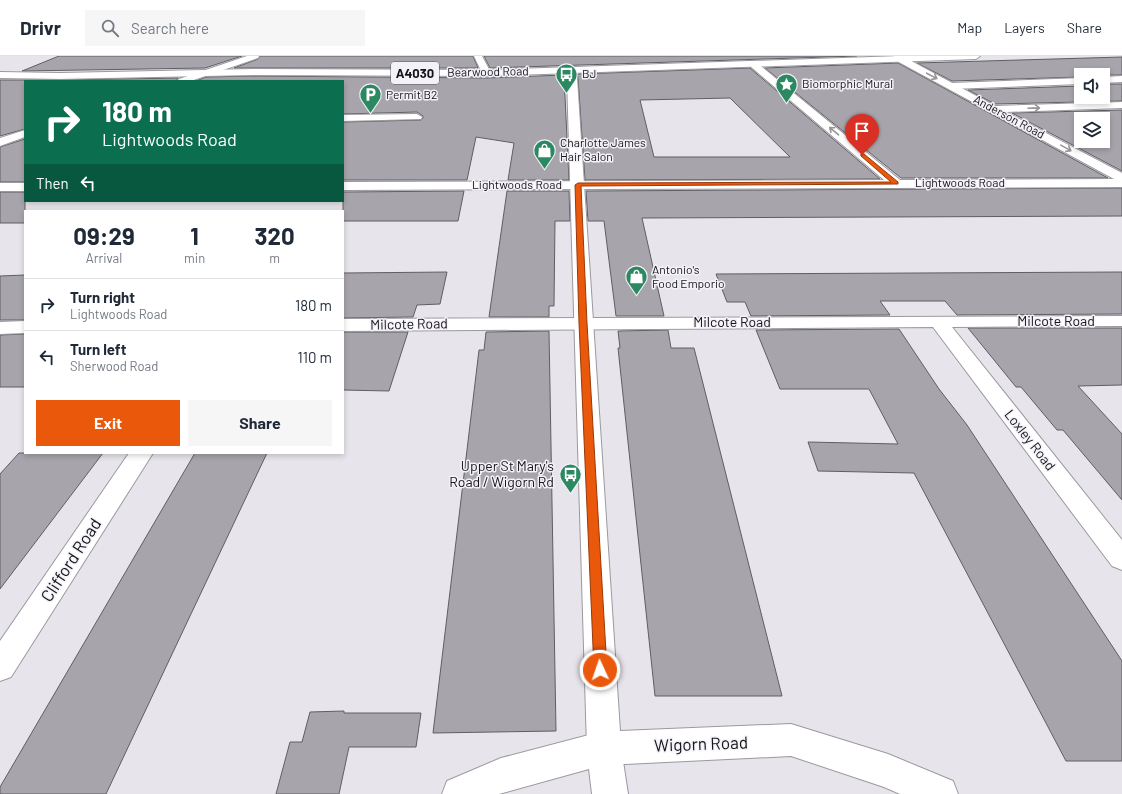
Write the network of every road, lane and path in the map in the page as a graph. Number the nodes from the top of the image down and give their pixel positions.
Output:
1 (255, 56) edge
2 (478, 56) edge
3 (976, 56) edge
4 (898, 57) edge
5 (753, 64) junction
6 (569, 70) junction
7 (486, 72) junction
8 (206, 73) junction
9 (0, 74) edge
10 (1122, 79) edge
11 (185, 80) edge
12 (1110, 80) edge
13 (1074, 81) edge
14 (951, 86) junction
15 (1122, 105) edge
16 (995, 109) junction
17 (417, 117) dead end
18 (344, 118) edge
19 (24, 133) edge
20 (0, 142) edge
21 (1122, 178) edge
22 (896, 183) junction
23 (1122, 183) edge
24 (578, 185) junction
25 (344, 186) edge
26 (24, 187) edge
27 (0, 188) edge
28 (1122, 321) edge
29 (938, 322) junction
30 (583, 323) junction
31 (344, 325) edge
32 (24, 327) edge
33 (0, 328) edge
34 (140, 454) edge
35 (1122, 559) edge
36 (0, 667) edge
37 (604, 748) junction
38 (460, 794) edge
39 (610, 794) edge
40 (940, 794) edge

1 - 8 street
2 - 7 street
3 - 4 street, Bearwood Road / A4030
4 - 5 street, Bearwood Road / A4030
4 -> 14 street, Anderson Road
5 - 6 street, Bearwood Road / A4030
22 -> 5 street
6 - 7 street, Bearwood Road / A4030
6 - 24 street
7 - 8 street, Bearwood Road / A4030
8 - 9 street, Bearwood Road / A4030
8 - 11 street
10 - 12 lane
13 - 14 lane
14 - 16 street, Anderson Road
16 -> 15 street
16 -> 21 street, Anderson Road
17 - 18 street
19 - 20 street
22 - 23 street, Lightwoods Road
22 - 24 street, Lightwoods Road
24 - 25 street, Lightwoods Road
24 - 30 street
26 - 27 street
28 - 29 street, Milcote Road
29 - 30 street, Milcote Road
29 - 35 street, Loxley Road
30 - 31 street, Milcote Road
30 - 37 street
32 - 33 street
34 - 36 street, Clifford Road
37 - 38 street, Wigorn Road
37 - 39 street
37 - 40 street, Wigorn Road

